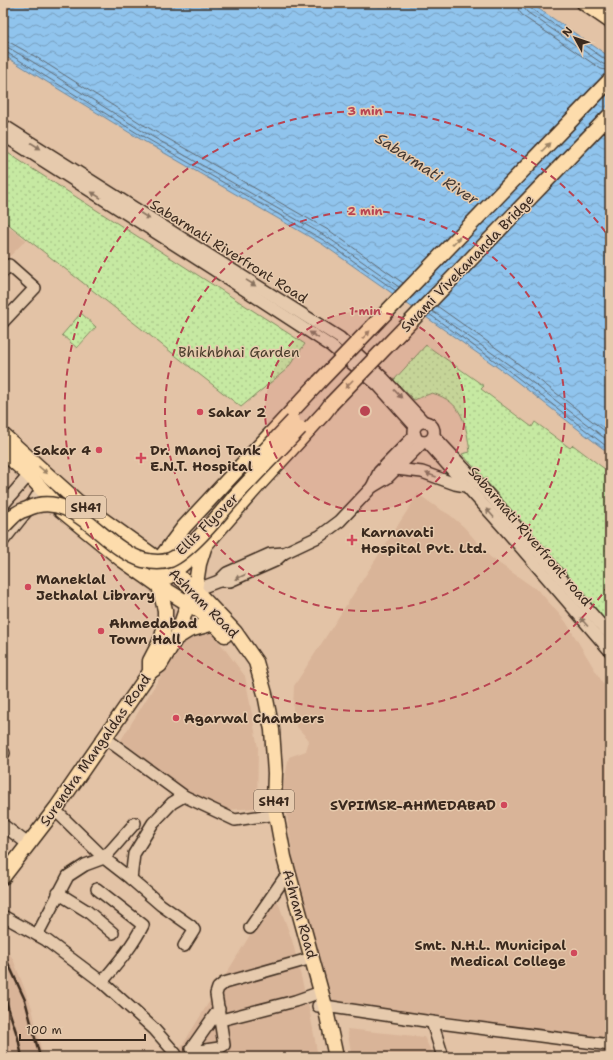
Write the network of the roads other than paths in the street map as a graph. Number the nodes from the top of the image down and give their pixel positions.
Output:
1 (584, 3) edge
2 (603, 3) edge
3 (610, 7) edge
4 (610, 21) edge
5 (610, 80) edge
6 (610, 115) edge
7 (3, 125) edge
8 (3, 135) edge
9 (3, 272) edge
10 (3, 322) edge
11 (303, 402) junction
12 (323, 411) junction
13 (423, 434) junction
14 (3, 435) edge
15 (3, 452) edge
16 (396, 469) junction
17 (29, 475) junction
18 (466, 486) junction
19 (372, 487) junction
20 (41, 490) junction
21 (3, 505) edge
22 (3, 515) edge
23 (508, 524) junction
24 (3, 527) edge
25 (3, 541) edge
26 (206, 544) junction
27 (159, 560) junction
28 (174, 571) junction
29 (158, 585) junction
30 (195, 590) junction
31 (188, 604) junction
32 (214, 623) junction
33 (610, 635) edge
34 (176, 638) junction
35 (610, 651) edge
36 (150, 672) junction
37 (105, 738) junction
38 (184, 796) junction
39 (54, 810) junction
40 (273, 815) junction
41 (135, 823) dead end
42 (3, 825) edge
43 (28, 844) junction
44 (104, 858) junction
45 (3, 877) edge
46 (131, 879) junction
47 (283, 880) junction
48 (97, 889) dead end
49 (58, 893) junction
50 (3, 916) edge
51 (250, 928) dead end
52 (113, 933) dead end
53 (37, 935) junction
54 (184, 946) dead end
55 (305, 960) junction
56 (102, 982) junction
57 (319, 1002) junction
58 (432, 1022) junction
59 (610, 1045) edge
60 (177, 1057) edge
61 (328, 1057) edge
62 (336, 1057) edge
63 (443, 1057) edge

1 - 4 main road
2 - 3 main road
11 -> 5 main road, Swami Vivekananda Bridge, bridge
6 -> 12 main road, Swami Vivekananda Bridge, bridge
7 -> 13 street, Sabarmati Riverfront Road
13 -> 8 street, Sabarmati Riverfront Road
9 - 10 street
11 - 22 main road, Ellis Flyover, bridge
11 - 27 main road
12 - 24 main road, Ellis Flyover, bridge
12 - 26 main road
13 - 16 street
13 - 18 street, Sabarmati Riverfront road
13 - 19 street
13 - 23 street, Sabarmati Riverfront road
14 -> 27 main road, Ashram Road / SH41
15 - 17 main road, Ashram Road
18 -> 16 street
16 - 19 street
17 - 20 main road, Ashram Road
17 - 21 street
23 -> 18 street, Sabarmati Riverfront road
19 - 30 street
20 - 25 street
20 - 29 main road, Ashram Road
23 - 33 street, Sabarmati Riverfront road
35 -> 23 street, Sabarmati Riverfront road
26 - 28 main road
26 - 30 main road
27 - 28 main road, Ashram Road / SH41
27 - 29 main road, Surendra Mangaldas Road
28 - 29 main road
28 - 30 main road, Ashram Road / SH41
29 - 31 main road, Ashram Road
29 - 36 main road, Surendra Mangaldas Road
30 - 31 main road
30 - 40 main road, Ashram Road / SH41
31 - 32 main road, Ashram Road
31 - 34 main road
32 - 34 main road
32 - 40 main road, Ashram Road
34 - 36 main road
36 - 37 main road, Surendra Mangaldas Road
37 - 38 street
37 - 39 main road, Surendra Mangaldas Road
38 - 40 street
38 - 46 street
39 - 43 main road, Surendra Mangaldas Road
39 - 44 street
40 - 47 main road, Ashram Road
40 - 57 main road, Ashram Road / SH41
41 - 44 street
42 - 43 street
43 - 45 main road, Surendra Mangaldas Road
44 - 46 street
44 - 49 street
46 - 54 street
47 - 51 street
47 - 55 main road, Ashram Road
48 - 56 street
49 - 52 street
49 - 53 street
50 - 53 street
53 - 56 street
55 - 57 main road, Ashram Road
55 - 57 street
56 - 60 street
57 - 58 street
57 - 61 main road, Ashram Road
57 - 62 main road, Ashram Road / SH41
58 - 59 street
58 - 63 street

